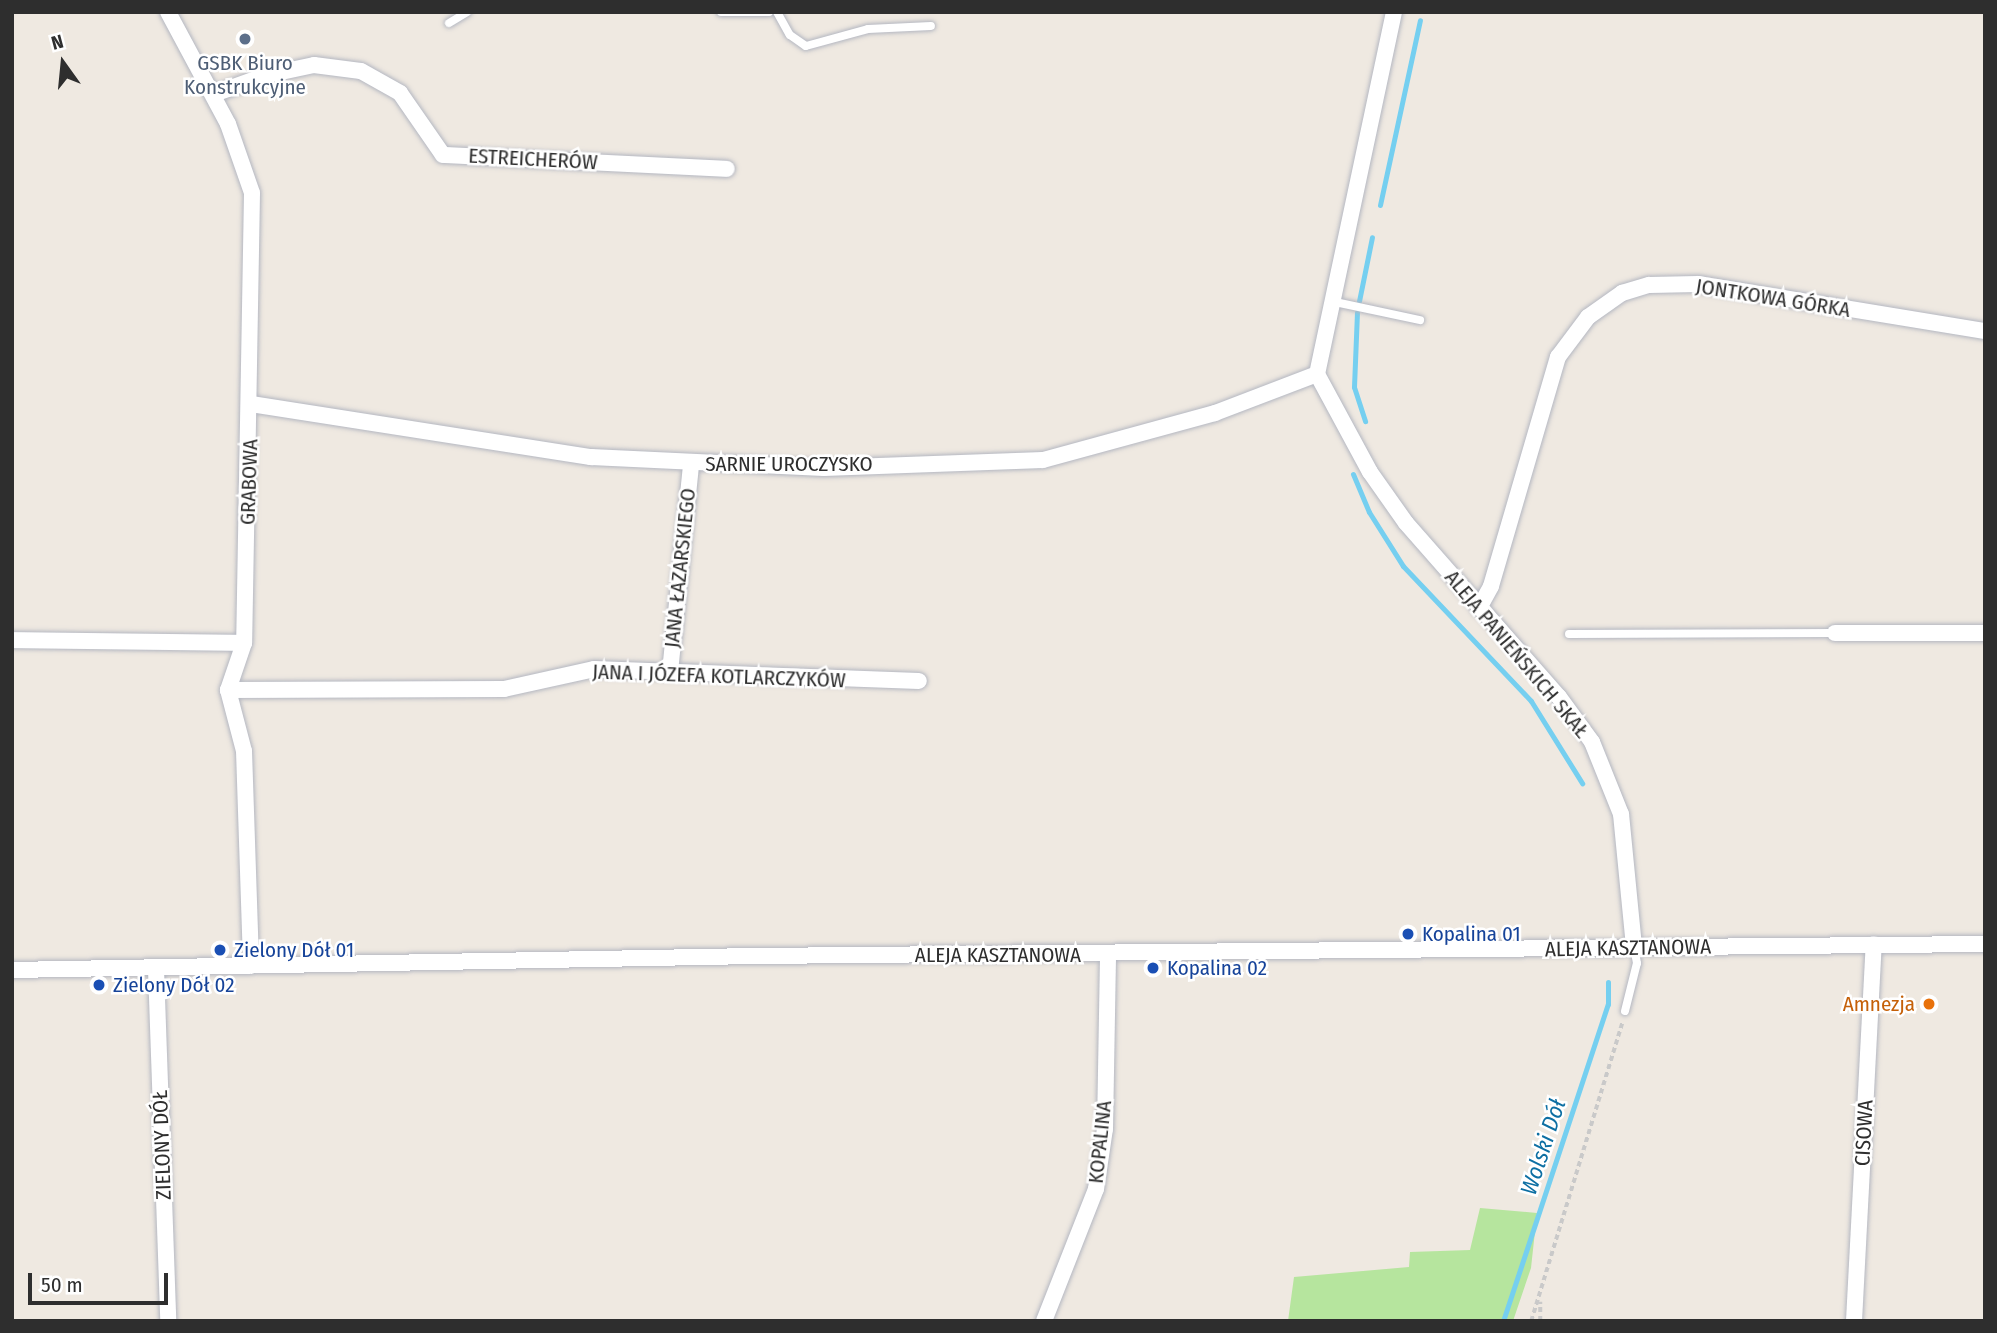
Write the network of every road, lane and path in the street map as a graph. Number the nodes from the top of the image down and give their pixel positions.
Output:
1 (168, 12) edge
2 (467, 12) edge
3 (721, 12) edge
4 (769, 12) edge
5 (777, 12) edge
6 (1394, 12) edge
7 (449, 23) dead end
8 (931, 26) dead end
9 (214, 94) junction
10 (727, 169) dead end
11 (1335, 302) junction
12 (1420, 320) dead end
13 (1985, 331) edge
14 (1317, 374) junction
15 (251, 404) junction
16 (691, 464) junction
17 (1479, 608) junction
18 (1835, 633) joint
19 (1985, 633) edge
20 (1569, 634) dead end
21 (12, 640) edge
22 (244, 643) junction
23 (670, 672) junction
24 (919, 681) dead end
25 (228, 690) junction
26 (1985, 944) edge
27 (1874, 945) junction
28 (1634, 947) junction
29 (1108, 954) junction
30 (251, 966) junction
31 (156, 969) junction
32 (12, 970) edge
33 (1625, 1011) joint
34 (1541, 1300) junction
35 (168, 1321) edge
36 (1044, 1321) edge
37 (1531, 1321) edge
38 (1540, 1321) edge
39 (1854, 1321) edge

1 - 9 street, GRABOWA
2 - 7 lane
3 - 4 lane
5 - 8 lane
6 - 11 street
9 - 10 street, ESTREICHERÓW
9 - 15 street, GRABOWA
11 - 12 lane
11 - 14 street
13 - 17 street, JONTKOWA GÓRKA
14 - 16 street, SARNIE UROCZYSKO
14 - 17 street, ALEJA PANIEŃSKICH SKAŁ
15 - 16 street, SARNIE UROCZYSKO
15 - 22 street, GRABOWA
16 - 23 street, JANA ŁAZARSKIEGO
17 - 28 street, ALEJA PANIEŃSKICH SKAŁ
18 - 19 street
18 - 20 lane
21 - 22 street
22 - 25 street, GRABOWA
23 - 24 street, JANA I JÓZEFA KOTLARCZYKÓW
23 - 25 street, JANA I JÓZEFA KOTLARCZYKÓW
25 - 30 street
26 - 27 street, ALEJA KASZTANOWA
27 - 28 street, ALEJA KASZTANOWA
27 - 39 street, CISOWA
28 - 29 street, ALEJA KASZTANOWA
28 - 33 lane, ALEJA PANIEŃSKICH SKAŁ
29 - 30 street, ALEJA KASZTANOWA
29 - 36 street, KOPALINA
30 - 31 street, ALEJA KASZTANOWA
31 - 32 street, ALEJA KASZTANOWA
31 - 35 street, ZIELONY DÓŁ
33 - 34 path
34 - 37 path
34 - 38 path

